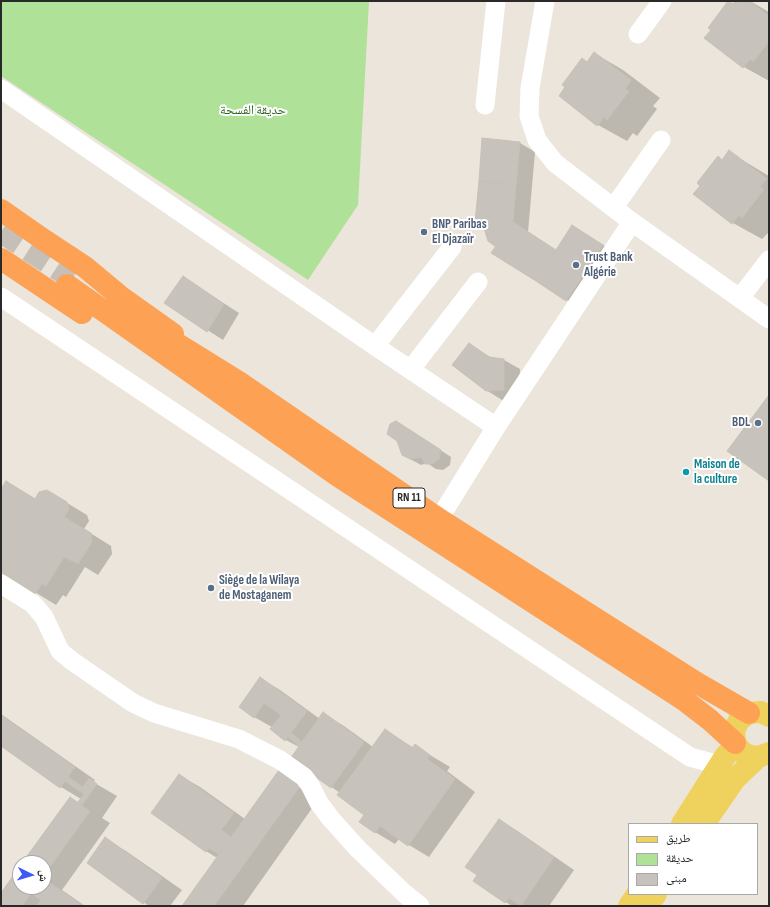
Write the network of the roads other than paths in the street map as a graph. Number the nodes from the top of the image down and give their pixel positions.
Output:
1 (496, 1) edge
2 (544, 1) edge
3 (662, 1) edge
4 (638, 34) dead end
5 (1, 89) edge
6 (485, 104) dead end
7 (661, 140) dead end
8 (614, 207) junction
9 (1, 210) edge
10 (632, 222) junction
11 (452, 247) dead end
12 (1, 259) edge
13 (769, 260) edge
14 (69, 282) tunnel mouth
15 (478, 282) dead end
16 (1, 297) edge
17 (740, 298) junction
18 (769, 319) edge
19 (375, 346) junction
20 (411, 369) junction
21 (235, 391) junction
22 (496, 427) junction
23 (439, 519) junction
24 (1, 584) edge
25 (763, 714) edge
26 (736, 745) junction
27 (763, 755) edge
28 (719, 765) junction
29 (683, 823) edge
30 (705, 823) edge
31 (636, 895) edge
32 (655, 895) edge
33 (420, 906) edge
34 (629, 906) edge
35 (648, 906) edge

1 - 6 street
2 - 8 street
3 - 4 street
5 - 19 street
7 - 8 street
8 - 10 street
9 - 21 highway
10 - 17 street
10 - 22 street
11 - 19 street
12 - 21 highway
13 - 17 street
14 - 21 highway, RN 11
15 - 20 street
16 - 28 street
17 - 18 street
19 - 20 street
20 - 22 street
21 - 23 highway, RN 11
21 - 26 highway, RN 11
22 - 23 street
23 - 25 highway, RN 11
24 - 33 street
25 - 26 main road
26 - 27 main road
26 - 28 main road
27 - 30 main road
28 - 29 main road
31 - 34 main road
32 - 35 main road

